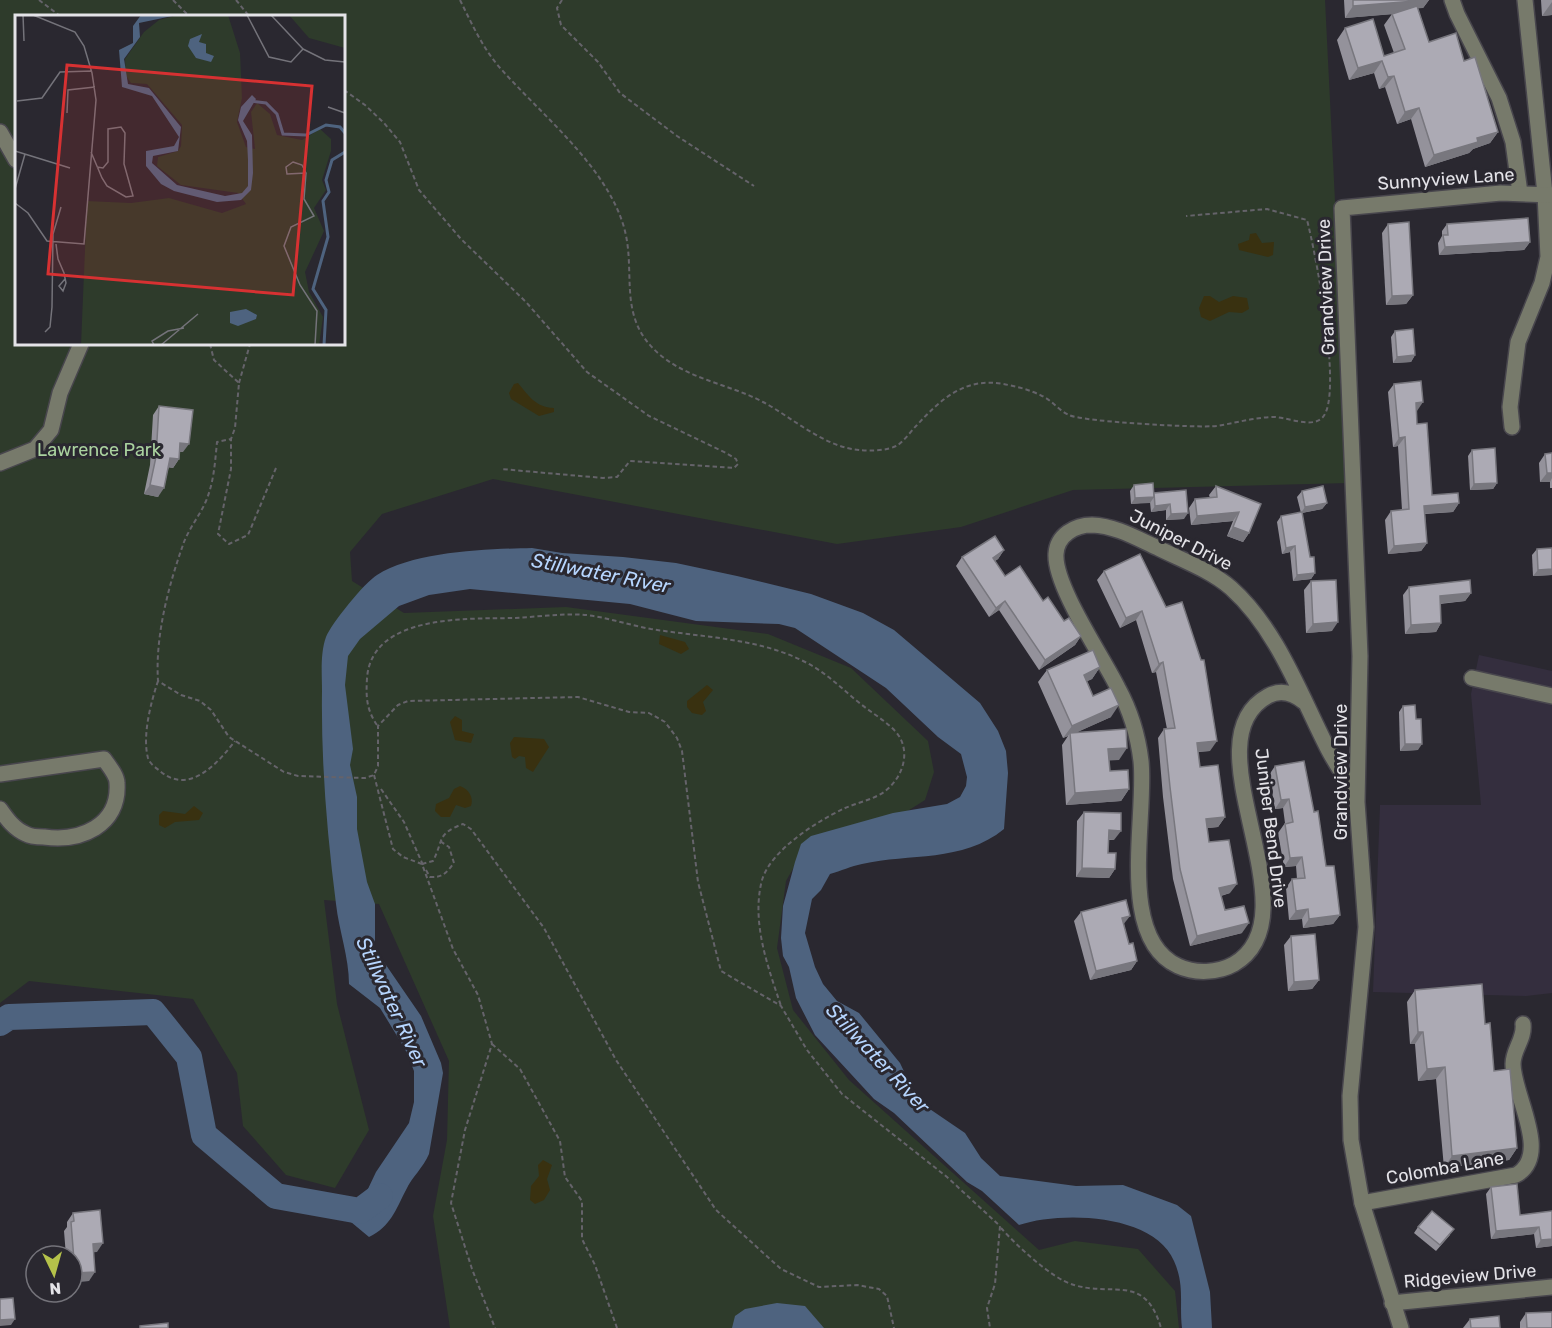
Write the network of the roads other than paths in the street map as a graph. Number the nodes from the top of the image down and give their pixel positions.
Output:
1 (1452, 0) edge
2 (1525, 0) edge
3 (0, 132) edge
4 (15, 158) edge
5 (1520, 193) junction
6 (1549, 195) edge
7 (1342, 207) joint
8 (81, 345) edge
9 (1512, 427) dead end
10 (0, 463) edge
11 (1079, 525) joint
12 (1472, 678) dead end
13 (1552, 696) edge
14 (1304, 702) junction
15 (0, 774) edge
16 (1357, 802) junction
17 (0, 808) edge
18 (1523, 1024) dead end
19 (1362, 1203) junction
20 (1552, 1287) edge
21 (1392, 1303) junction
22 (1401, 1328) edge

1 - 5 street
2 - 6 street
3 - 4 street
5 - 6 street, Sunnyview Lane
5 - 7 street, Sunnyview Lane
6 - 9 street
7 - 16 street, Grandview Drive
8 - 10 street
11 - 14 street, Juniper Drive
11 - 14 street, Juniper Bend Drive
12 - 13 street
14 - 16 street, Juniper Drive
15 - 17 street
16 - 19 street, Grandview Drive
18 - 19 street, Colomba Lane
19 - 21 street, Grandview Drive
20 - 21 street, Ridgeview Drive
21 - 22 street, Grandview Drive

